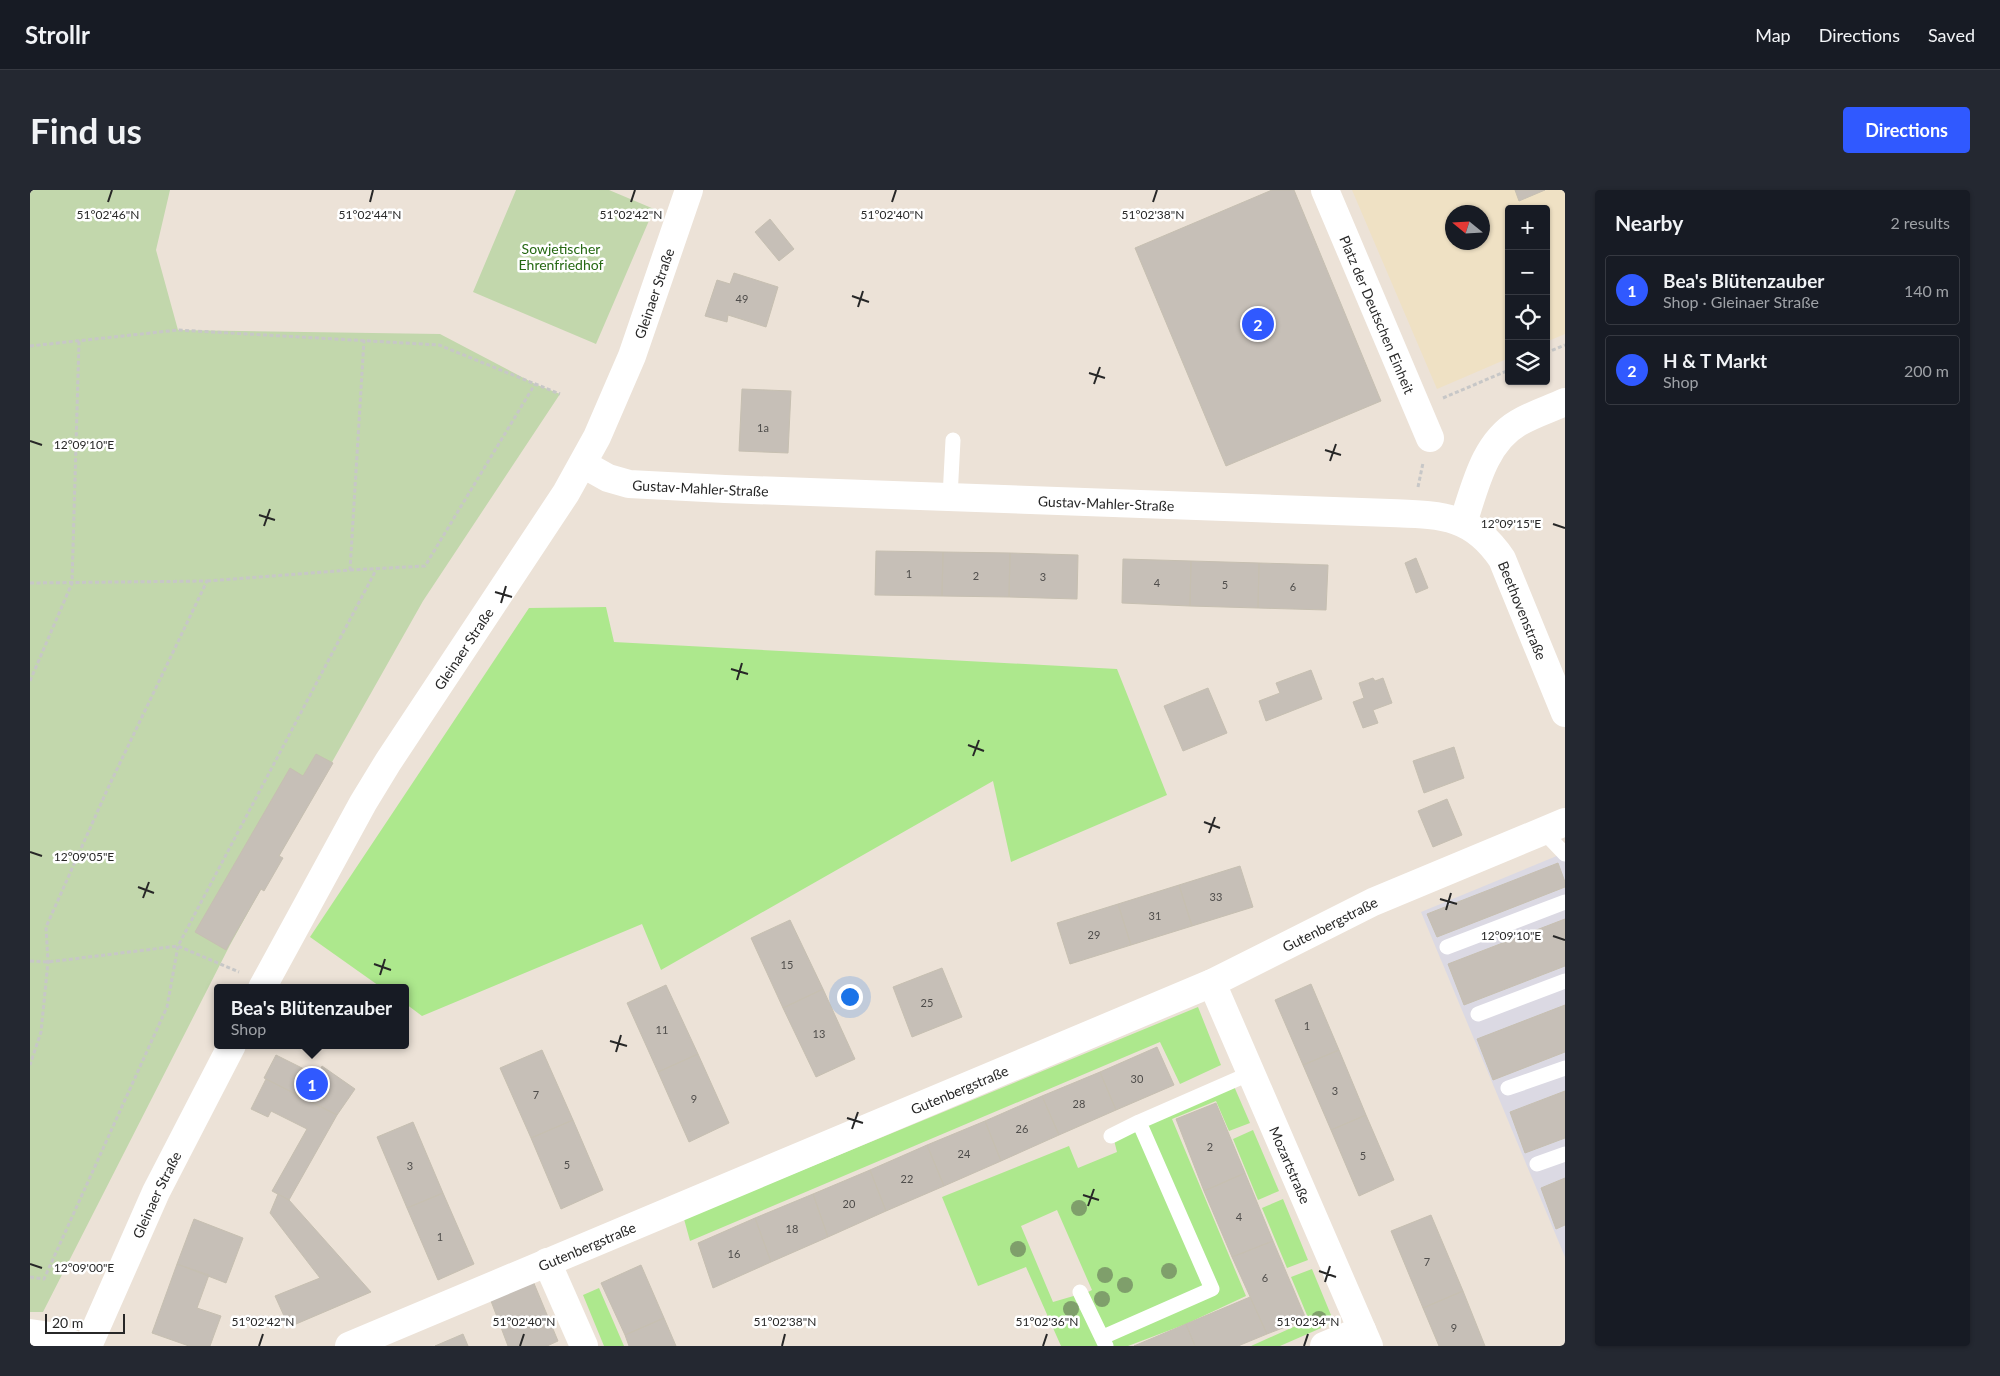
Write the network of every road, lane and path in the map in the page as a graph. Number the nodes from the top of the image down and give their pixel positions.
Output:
1 (689, 190) edge
2 (1326, 190) edge
3 (364, 340) junction
4 (79, 341) junction
5 (1565, 345) edge
6 (30, 346) edge
7 (1550, 351) edge
8 (1505, 372) edge
9 (535, 384) junction
10 (560, 394) dead end
11 (1565, 402) edge
12 (1417, 409) junction
13 (1430, 438) joint
14 (953, 440) dead end
15 (583, 464) junction
16 (950, 497) junction
17 (1411, 514) junction
18 (1463, 523) junction
19 (350, 570) junction
20 (376, 570) junction
21 (207, 581) junction
22 (30, 583) edge
23 (72, 583) junction
24 (30, 681) edge
25 (1565, 713) edge
26 (1554, 826) edge
27 (1565, 854) edge
28 (1565, 902) edge
29 (178, 946) junction
30 (1447, 947) dead end
31 (30, 961) edge
32 (48, 962) junction
33 (1565, 981) edge
34 (1212, 982) junction
35 (259, 984) edge
36 (264, 984) edge
37 (1478, 1014) dead end
38 (230, 1049) edge
39 (30, 1066) edge
40 (1565, 1068) edge
41 (1250, 1073) junction
42 (1508, 1088) dead end
43 (1139, 1122) junction
44 (1111, 1136) dead end
45 (1565, 1154) edge
46 (1537, 1164) dead end
47 (547, 1262) junction
48 (30, 1277) edge
49 (1080, 1292) dead end
50 (30, 1333) edge
51 (1365, 1338) edge
52 (1104, 1342) edge
53 (78, 1346) edge
54 (88, 1346) edge
55 (349, 1346) edge
56 (584, 1346) edge
57 (1324, 1346) edge

1 - 15 street, Gleinaer Straße
2 - 12 street, Platz der Deutschen Einheit
3 - 4 path
3 - 9 path
3 - 19 path
4 - 6 path
4 - 23 path
5 - 7 path
8 - 12 path
9 - 10 path
9 - 20 path
11 - 18 street
12 - 13 street, Platz der Deutschen Einheit
13 - 17 path
14 - 16 lane
15 - 16 street, Gustav-Mahler-Straße
15 - 36 street, Gleinaer Straße
16 - 17 street, Gustav-Mahler-Straße
17 - 18 street, Gustav-Mahler-Straße
18 - 25 street, Beethovenstraße
19 - 20 path
19 - 21 path
20 - 29 path
21 - 23 path
21 - 32 path
22 - 23 path
23 - 24 path
26 - 27 lane
26 - 34 street, Gutenbergstraße
28 - 30 lane
29 - 32 path
29 - 35 path
29 - 48 path
31 - 32 path
32 - 39 path
33 - 37 lane
34 - 41 street, Mozartstraße
34 - 47 street, Gutenbergstraße
38 - 54 street, Gleinaer Straße
40 - 42 lane
41 - 43 lane
41 - 51 street, Mozartstraße
43 - 44 lane
43 - 52 lane
45 - 46 lane
47 - 55 street, Gutenbergstraße
47 - 56 street
49 - 52 lane
50 - 53 street
51 - 57 street

